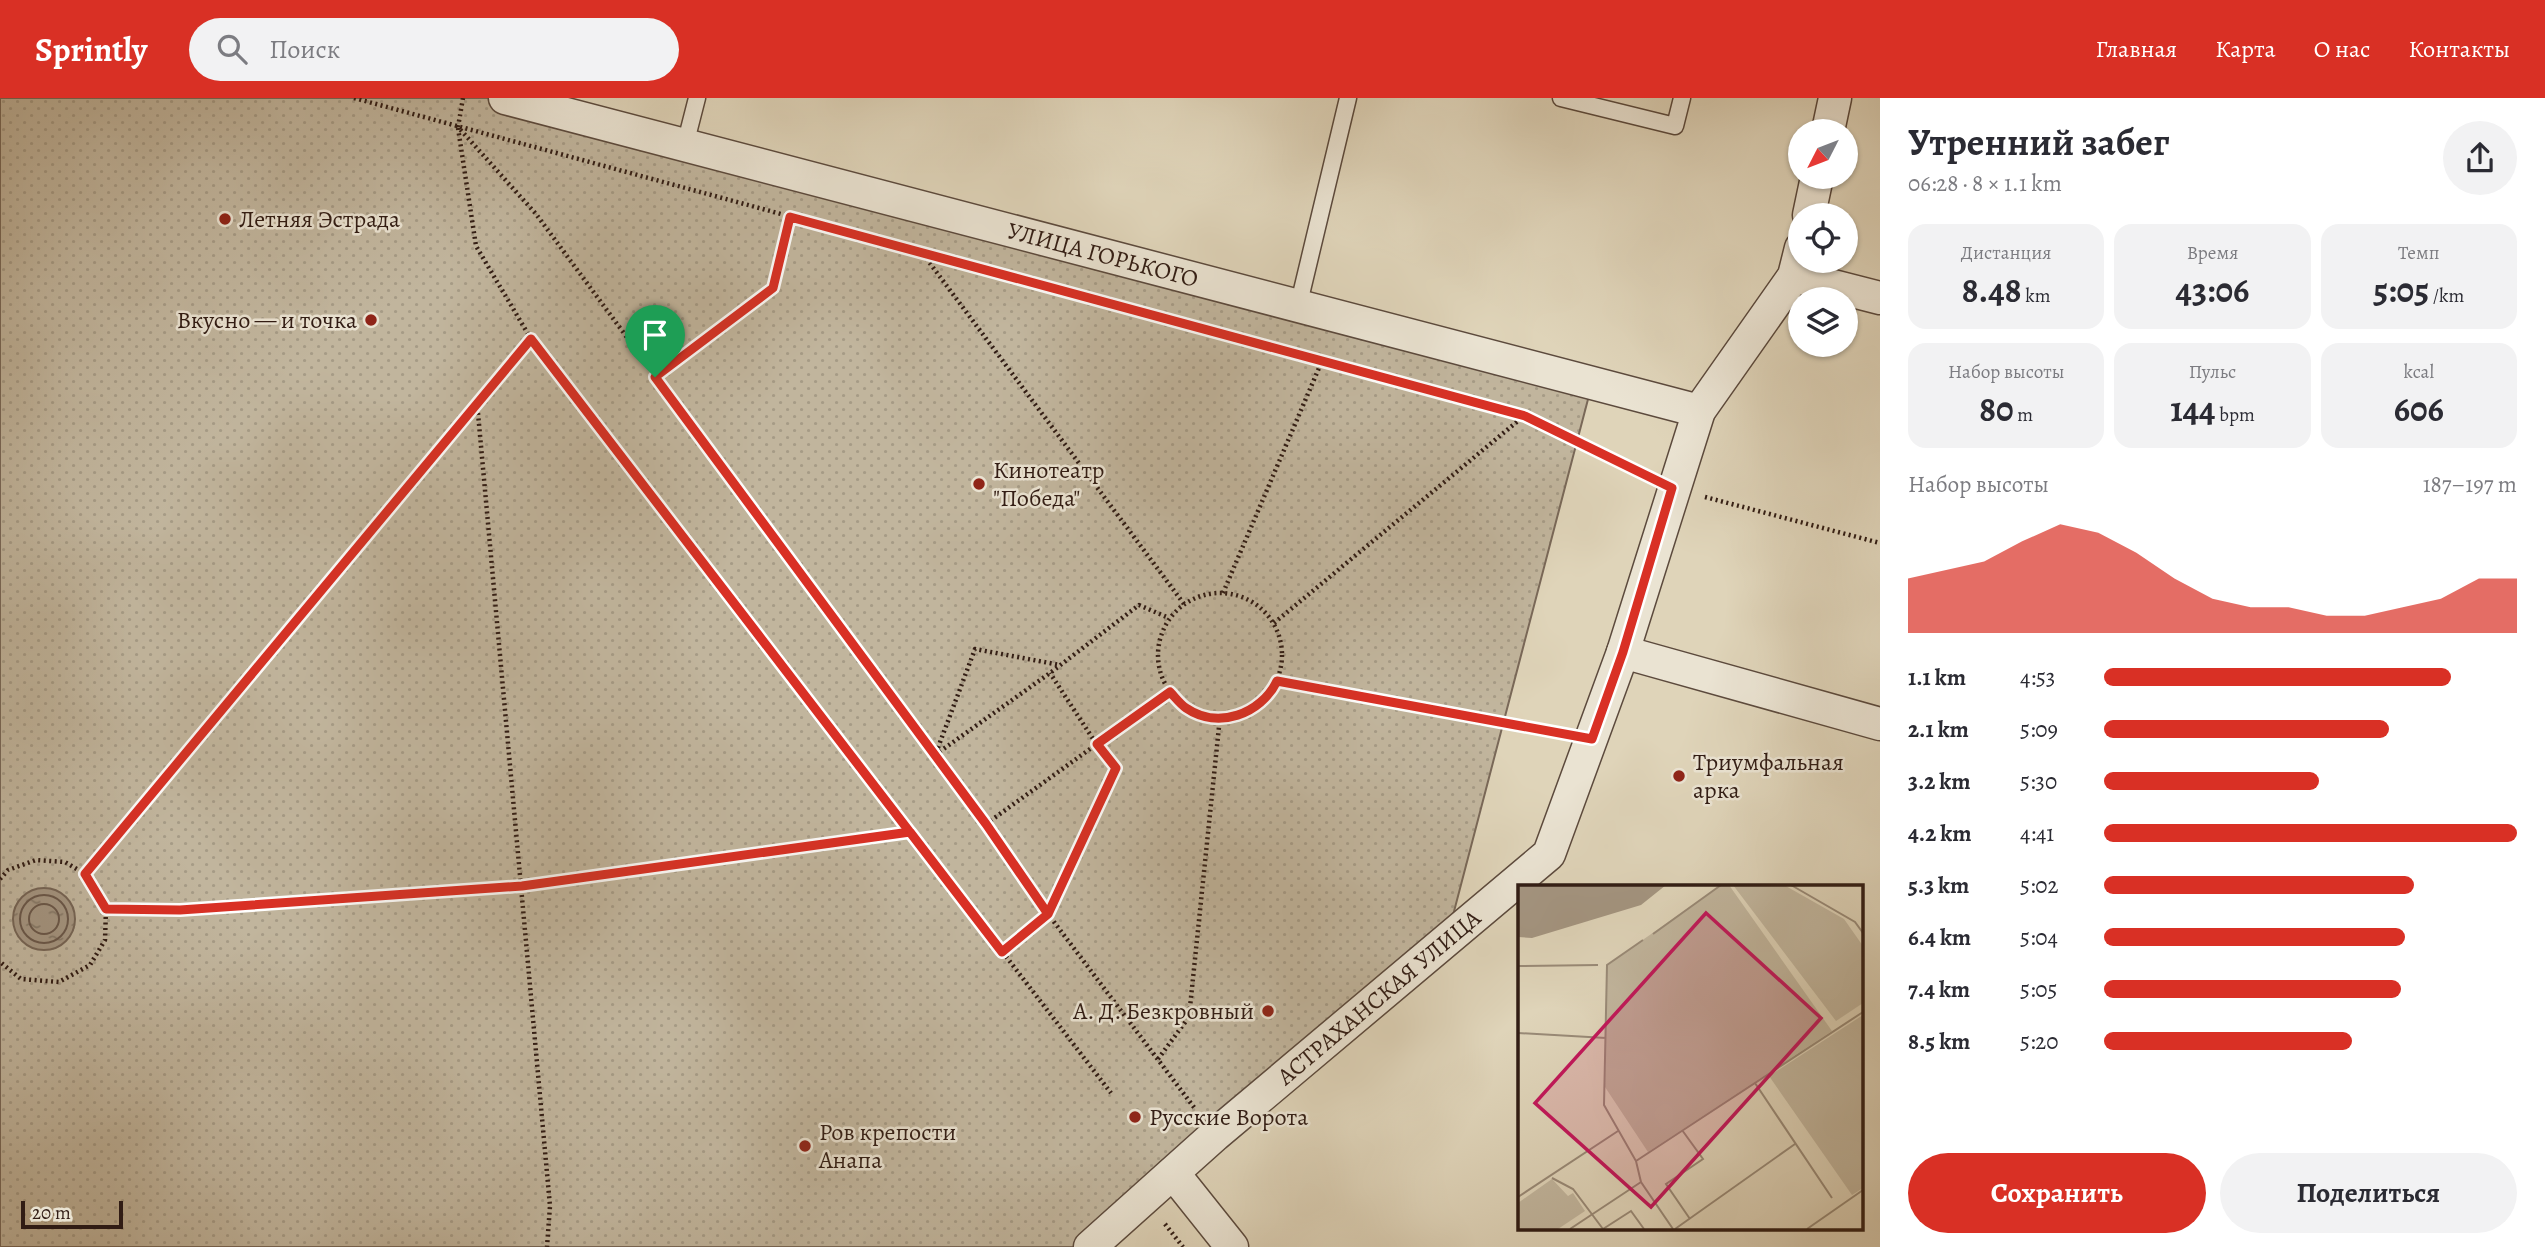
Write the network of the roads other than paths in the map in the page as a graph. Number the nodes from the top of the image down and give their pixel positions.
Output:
1 (505, 98) edge
2 (698, 98) edge
3 (1348, 98) edge
4 (1561, 98) edge
5 (1682, 98) edge
6 (1835, 98) edge
7 (1831, 119) edge
8 (685, 145) junction
9 (1790, 273) edge
10 (1822, 273) edge
11 (1880, 298) edge
12 (1298, 307) junction
13 (1699, 411) junction
14 (1623, 652) junction
15 (1880, 724) edge
16 (1173, 1173) junction
17 (1090, 1247) edge
18 (1232, 1247) edge

1 - 8 street, УЛИЦА ГОРЬКОГО
2 - 8 lane
3 - 12 lane
4 - 5 lane
6 - 7 street
8 - 12 street, УЛИЦА ГОРЬКОГО
9 - 13 street, АСТРАХАНСКАЯ УЛИЦА
10 - 11 street
12 - 13 street, УЛИЦА ГОРЬКОГО
13 - 14 street, АСТРАХАНСКАЯ УЛИЦА
14 - 15 street
14 - 16 street, АСТРАХАНСКАЯ УЛИЦА
16 - 17 street, АСТРАХАНСКАЯ УЛИЦА
16 - 18 street

